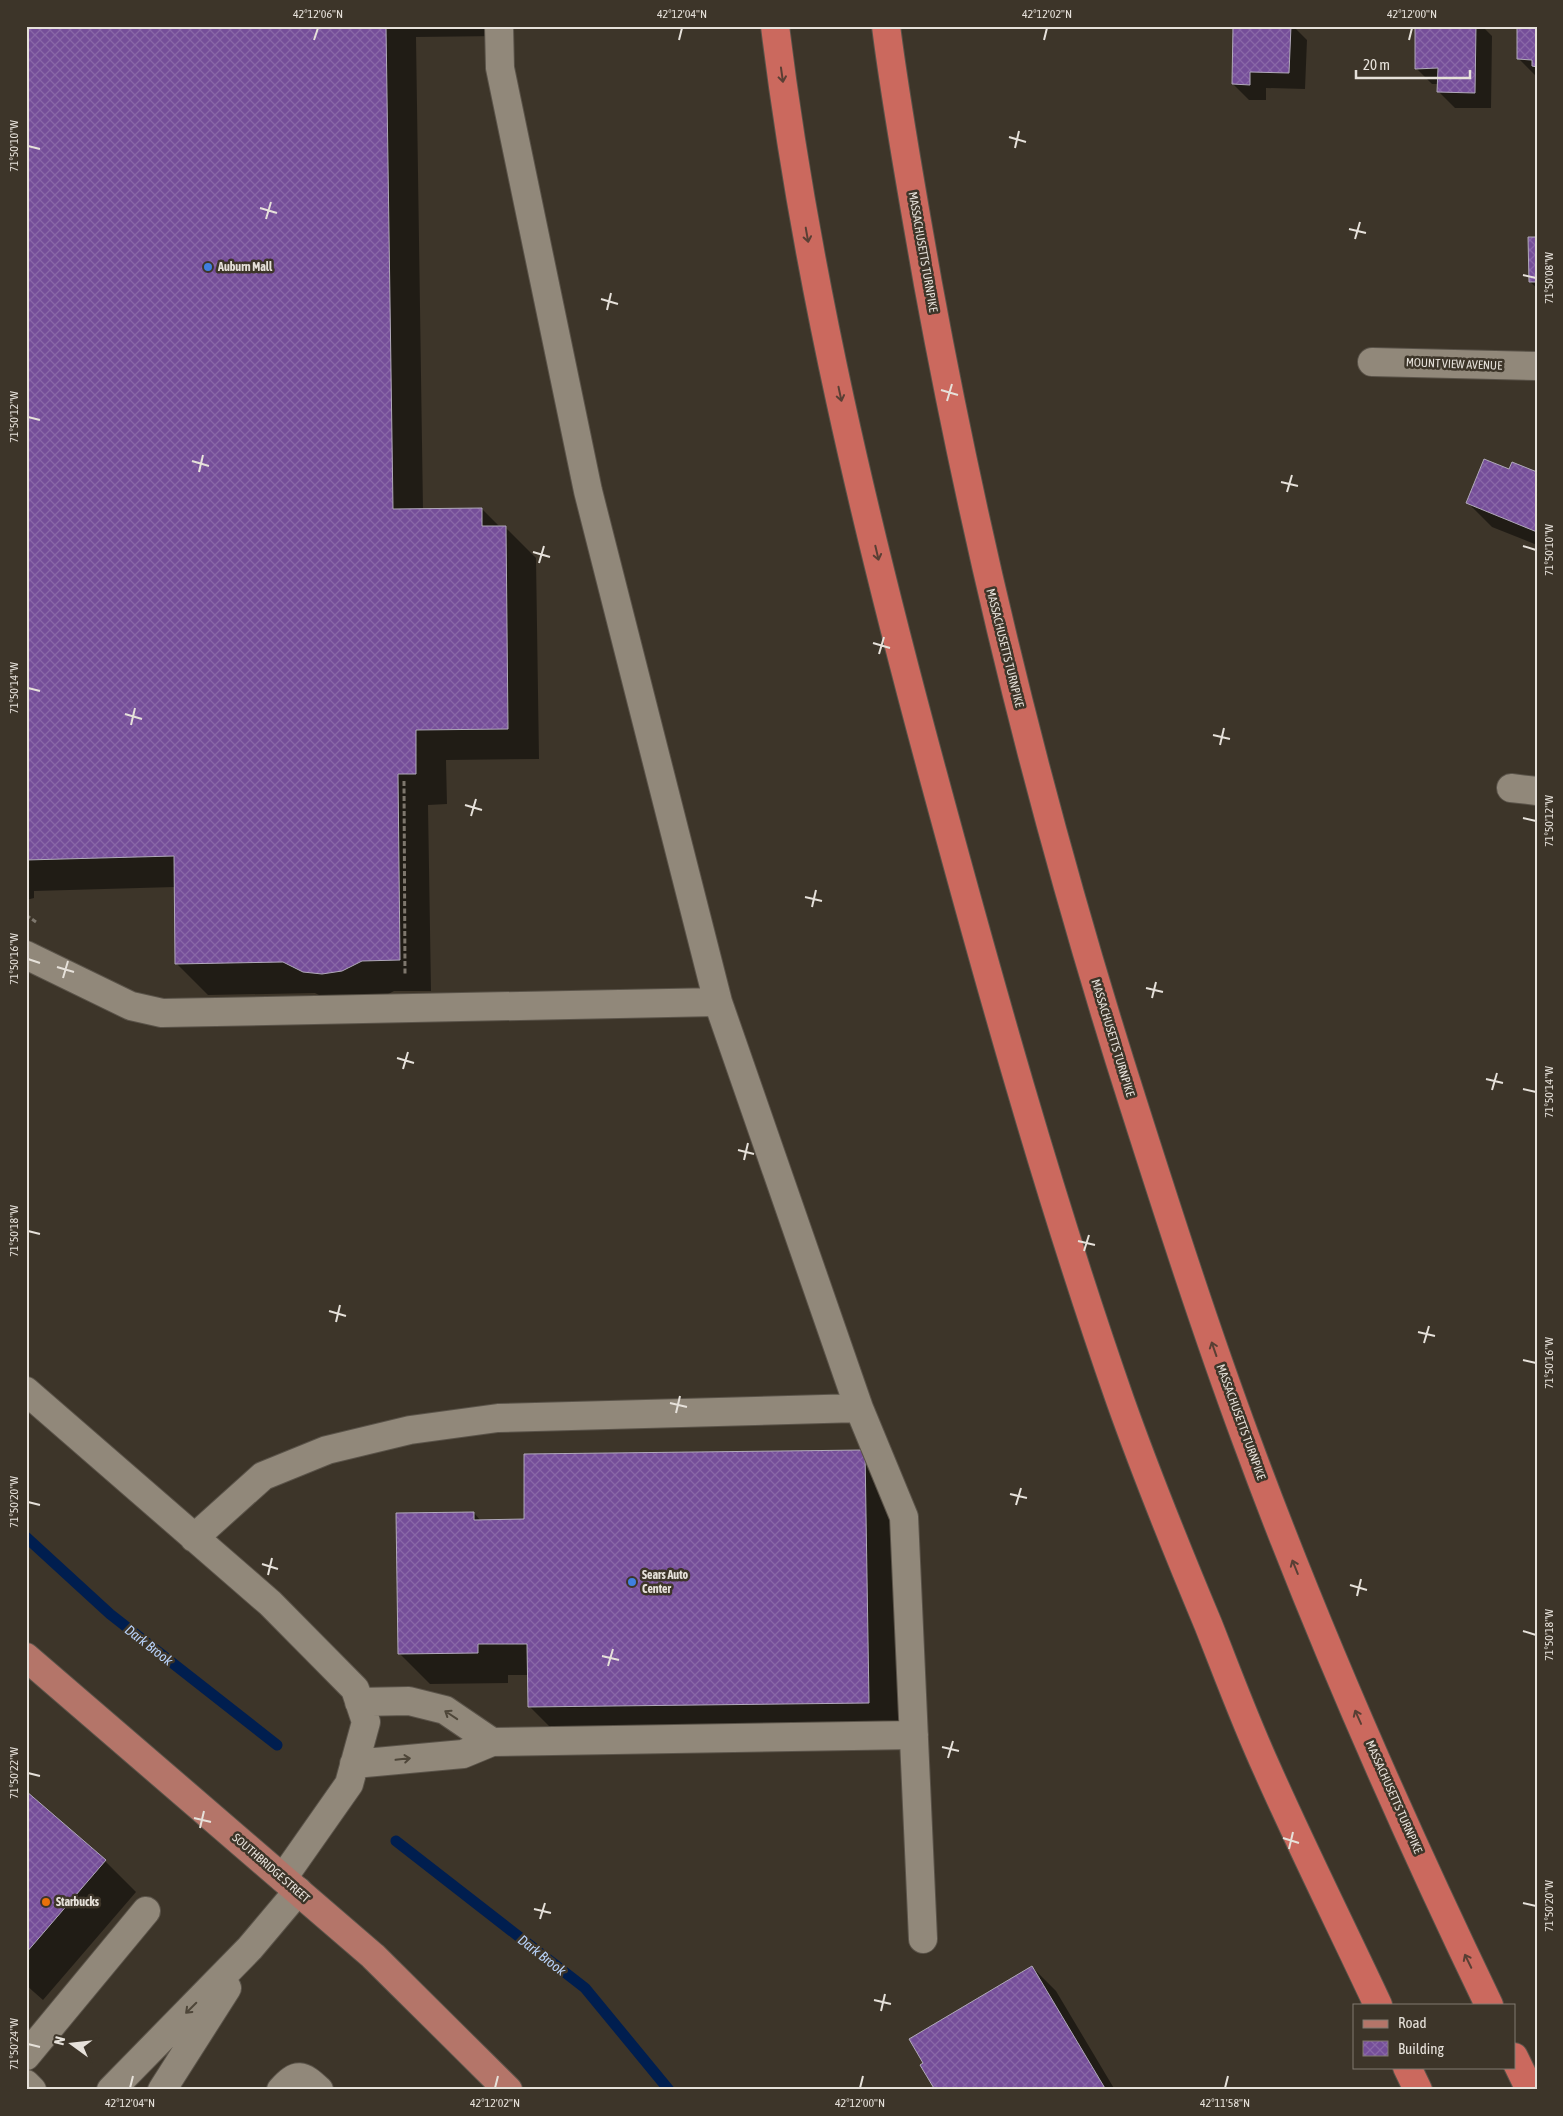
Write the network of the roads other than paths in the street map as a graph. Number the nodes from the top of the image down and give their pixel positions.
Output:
1 (499, 26) edge
2 (775, 26) edge
3 (886, 26) edge
4 (1372, 362) dead end
5 (1537, 366) edge
6 (26, 955) edge
7 (718, 1002) junction
8 (26, 1391) edge
9 (859, 1408) junction
10 (194, 1538) junction
11 (26, 1657) edge
12 (359, 1702) junction
13 (914, 1735) junction
14 (492, 1742) junction
15 (354, 1764) junction
16 (290, 1884) junction
17 (146, 1911) dead end
18 (923, 1939) dead end
19 (250, 1948) junction
20 (1378, 2004) edge
21 (1489, 2004) edge
22 (26, 2056) edge
23 (1516, 2061) edge
24 (1407, 2068) edge
25 (26, 2084) edge
26 (32, 2090) edge
27 (110, 2090) edge
28 (162, 2090) edge
29 (280, 2090) edge
30 (319, 2090) edge
31 (508, 2090) edge
32 (1418, 2090) edge
33 (1530, 2090) edge

1 - 7 street
2 -> 20 highway
21 -> 3 highway, MASSACHUSETTS TURNPIKE
4 - 5 street, MOUNT VIEW AVENUE
6 - 7 street
7 - 9 street
8 - 10 street
9 - 10 street
9 - 13 street
10 - 12 street
11 - 16 main road, SOUTHBRIDGE STREET
14 -> 12 street
12 - 15 street
13 - 14 street
13 - 18 street
15 -> 14 street
15 - 16 street
16 - 19 street
16 - 31 main road, SOUTHBRIDGE STREET
17 - 22 street
19 -> 27 street
19 - 28 street
23 - 33 highway
24 - 32 highway
25 - 26 street
29 - 30 street

